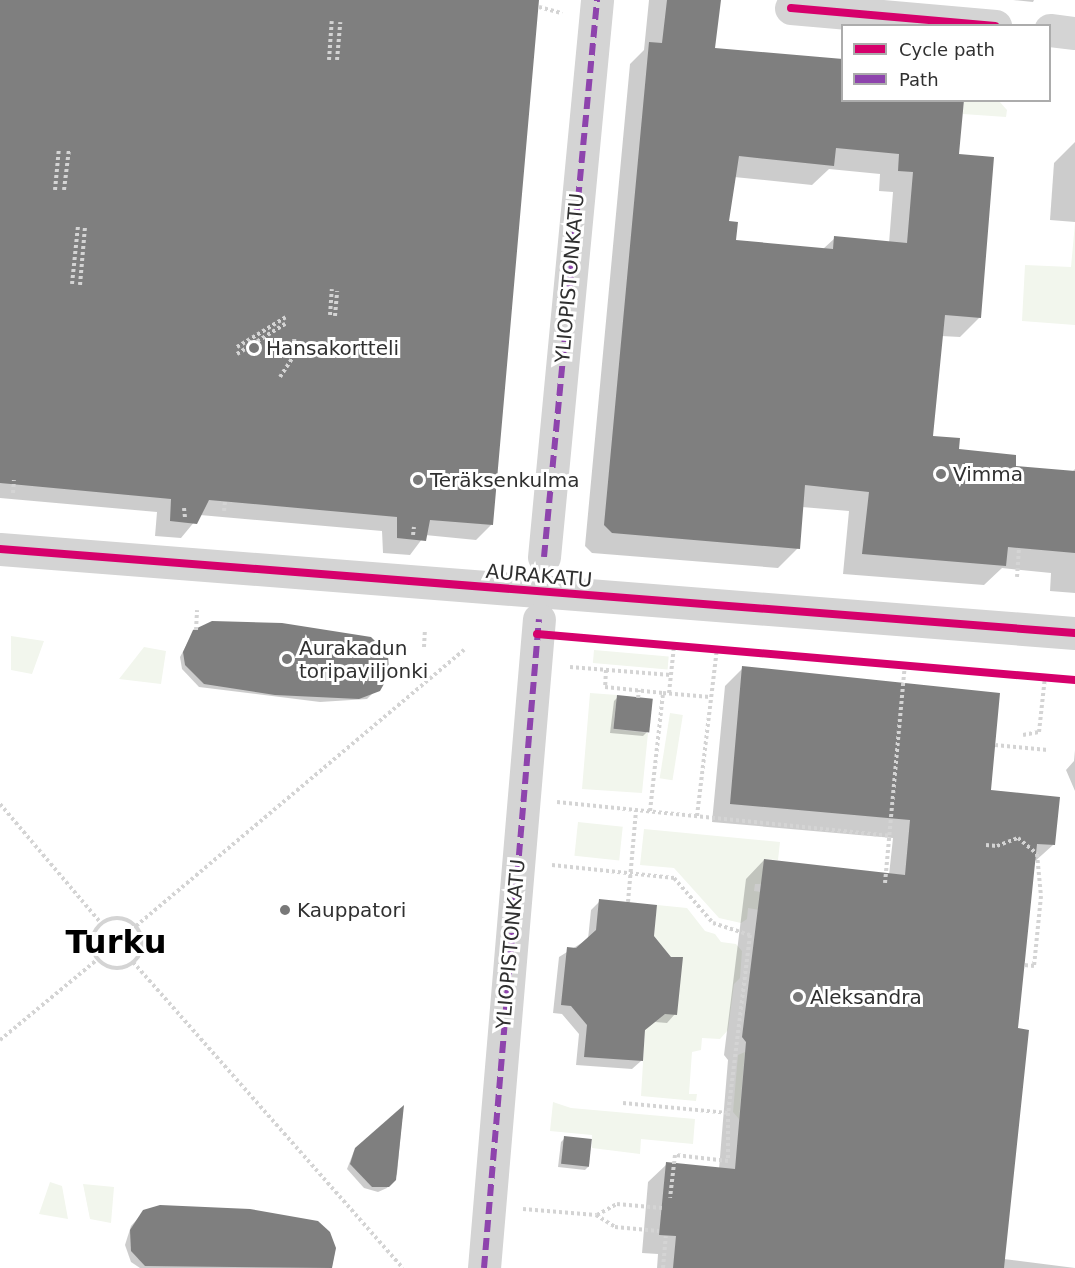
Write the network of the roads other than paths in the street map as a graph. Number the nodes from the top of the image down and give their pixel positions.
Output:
1 (597, 0) edge
2 (791, 8) dead end
3 (972, 24) edge
4 (1051, 30) edge
5 (1075, 33) edge
6 (0, 549) edge
7 (544, 557) dead end
8 (538, 619) dead end
9 (1075, 633) edge
10 (484, 1268) edge

1 - 7 street, YLIOPISTONKATU
2 - 3 street
4 - 5 street
6 - 9 street, AURAKATU
8 - 10 street, YLIOPISTONKATU

